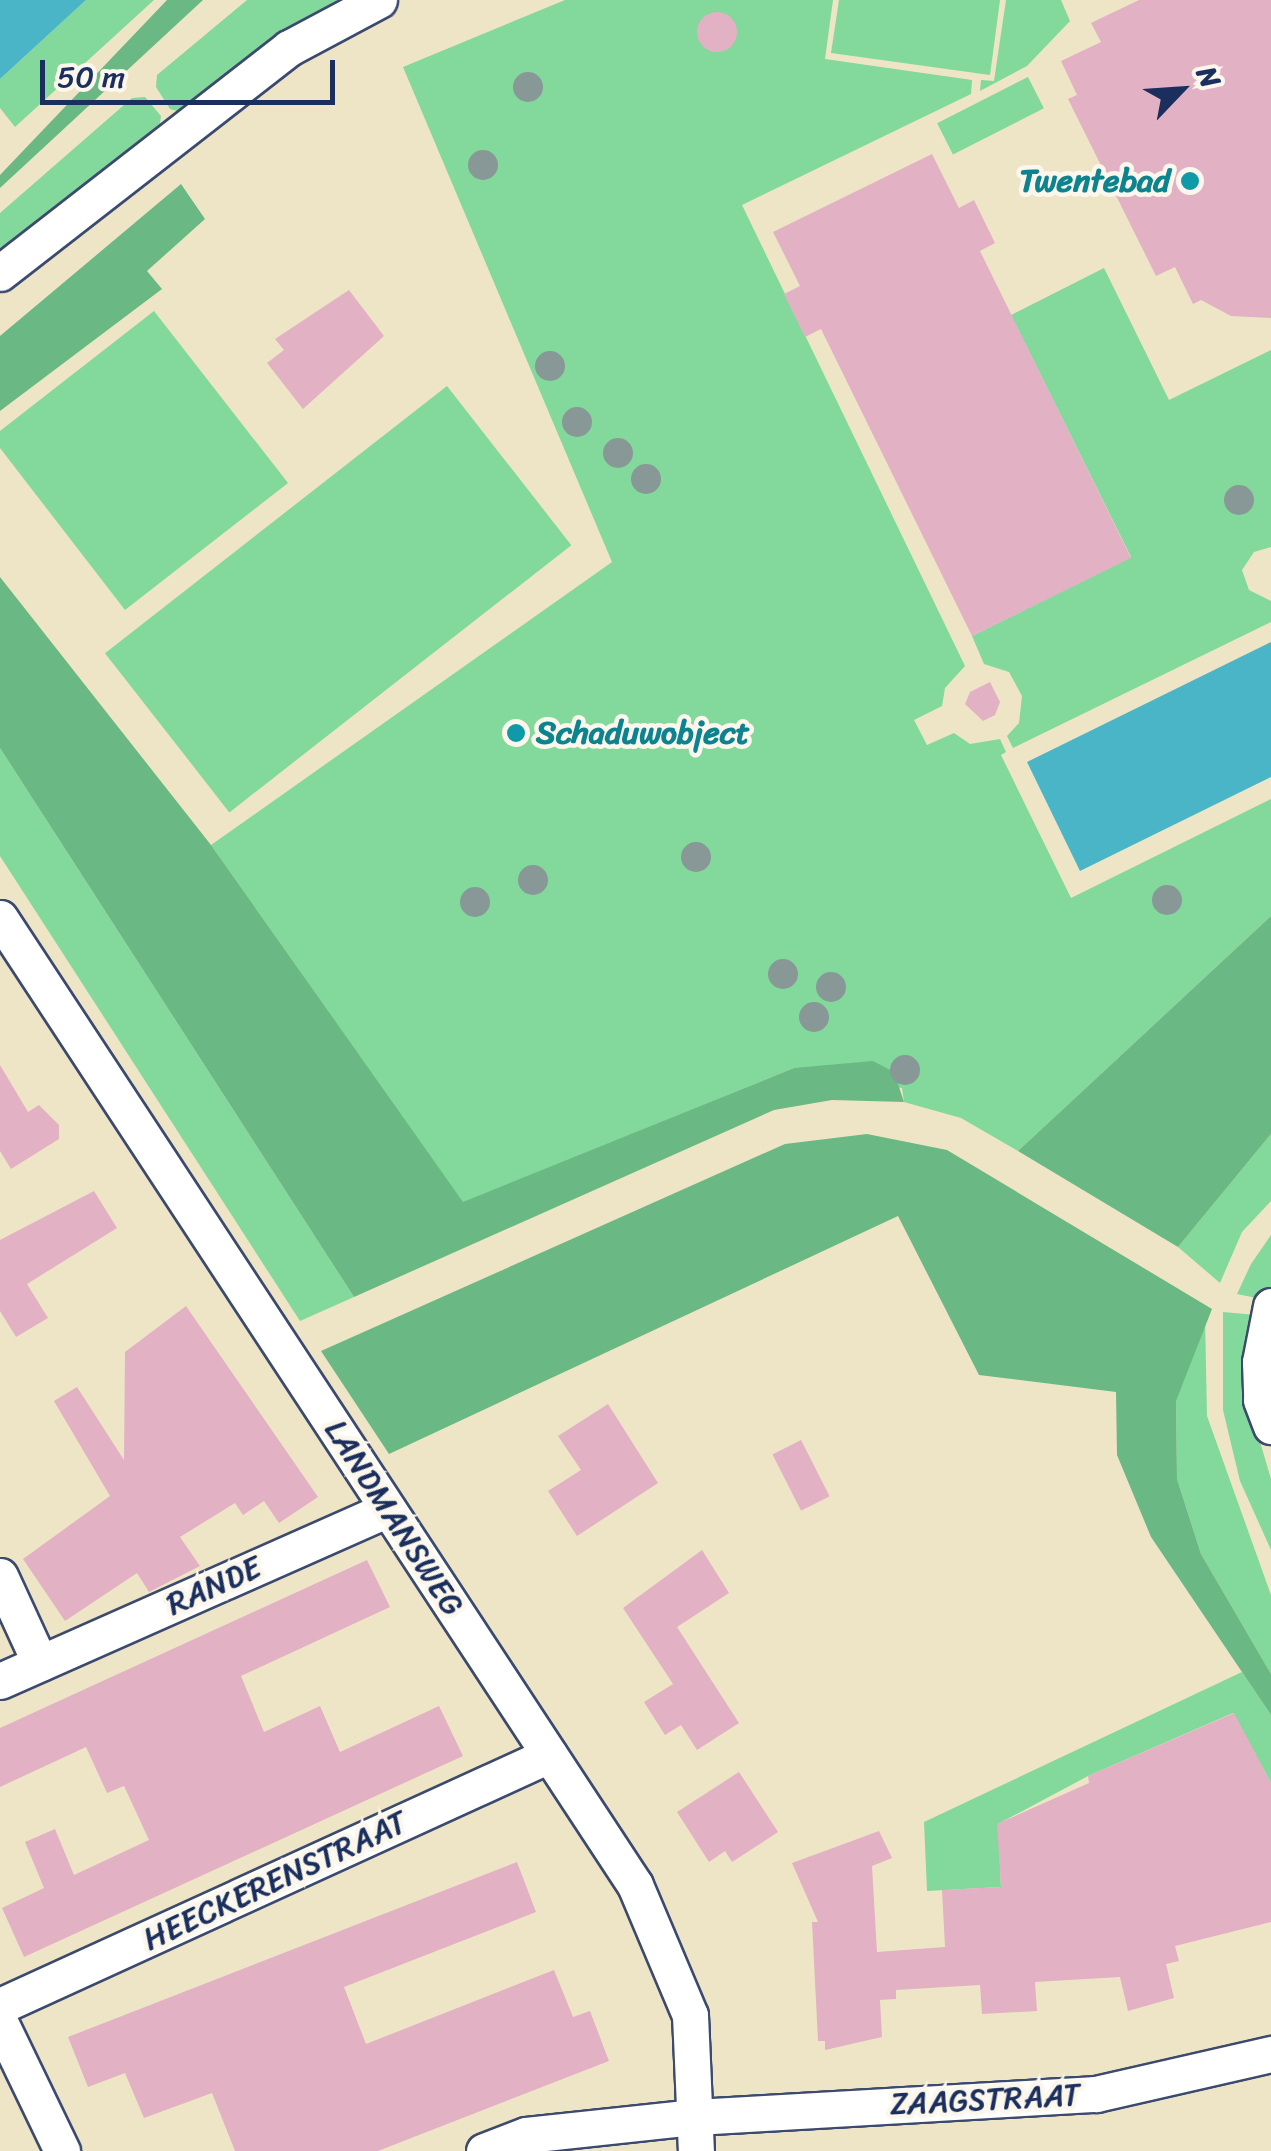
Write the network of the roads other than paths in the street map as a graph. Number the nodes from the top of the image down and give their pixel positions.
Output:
1 (379, 0) edge
2 (0, 273) edge
3 (0, 918) edge
4 (1271, 1306) edge
5 (1271, 1426) edge
6 (388, 1509) junction
7 (0, 1576) edge
8 (40, 1663) junction
9 (0, 1682) edge
10 (549, 1755) junction
11 (0, 2006) edge
12 (0, 2022) edge
13 (1271, 2054) edge
14 (696, 2134) edge
15 (62, 2151) edge
16 (484, 2151) edge

1 - 2 street
3 - 6 street, LANDMANSWEG
4 - 5 street
6 - 8 street, RANDE
6 - 10 street, LANDMANSWEG
7 - 8 street
8 - 9 street, RANDE
10 - 11 street, HEECKERENSTRAAT
10 - 14 street, LANDMANSWEG
12 - 15 street
13 - 14 street, ZAAGSTRAAT
14 - 16 street, ZAAGSTRAAT

